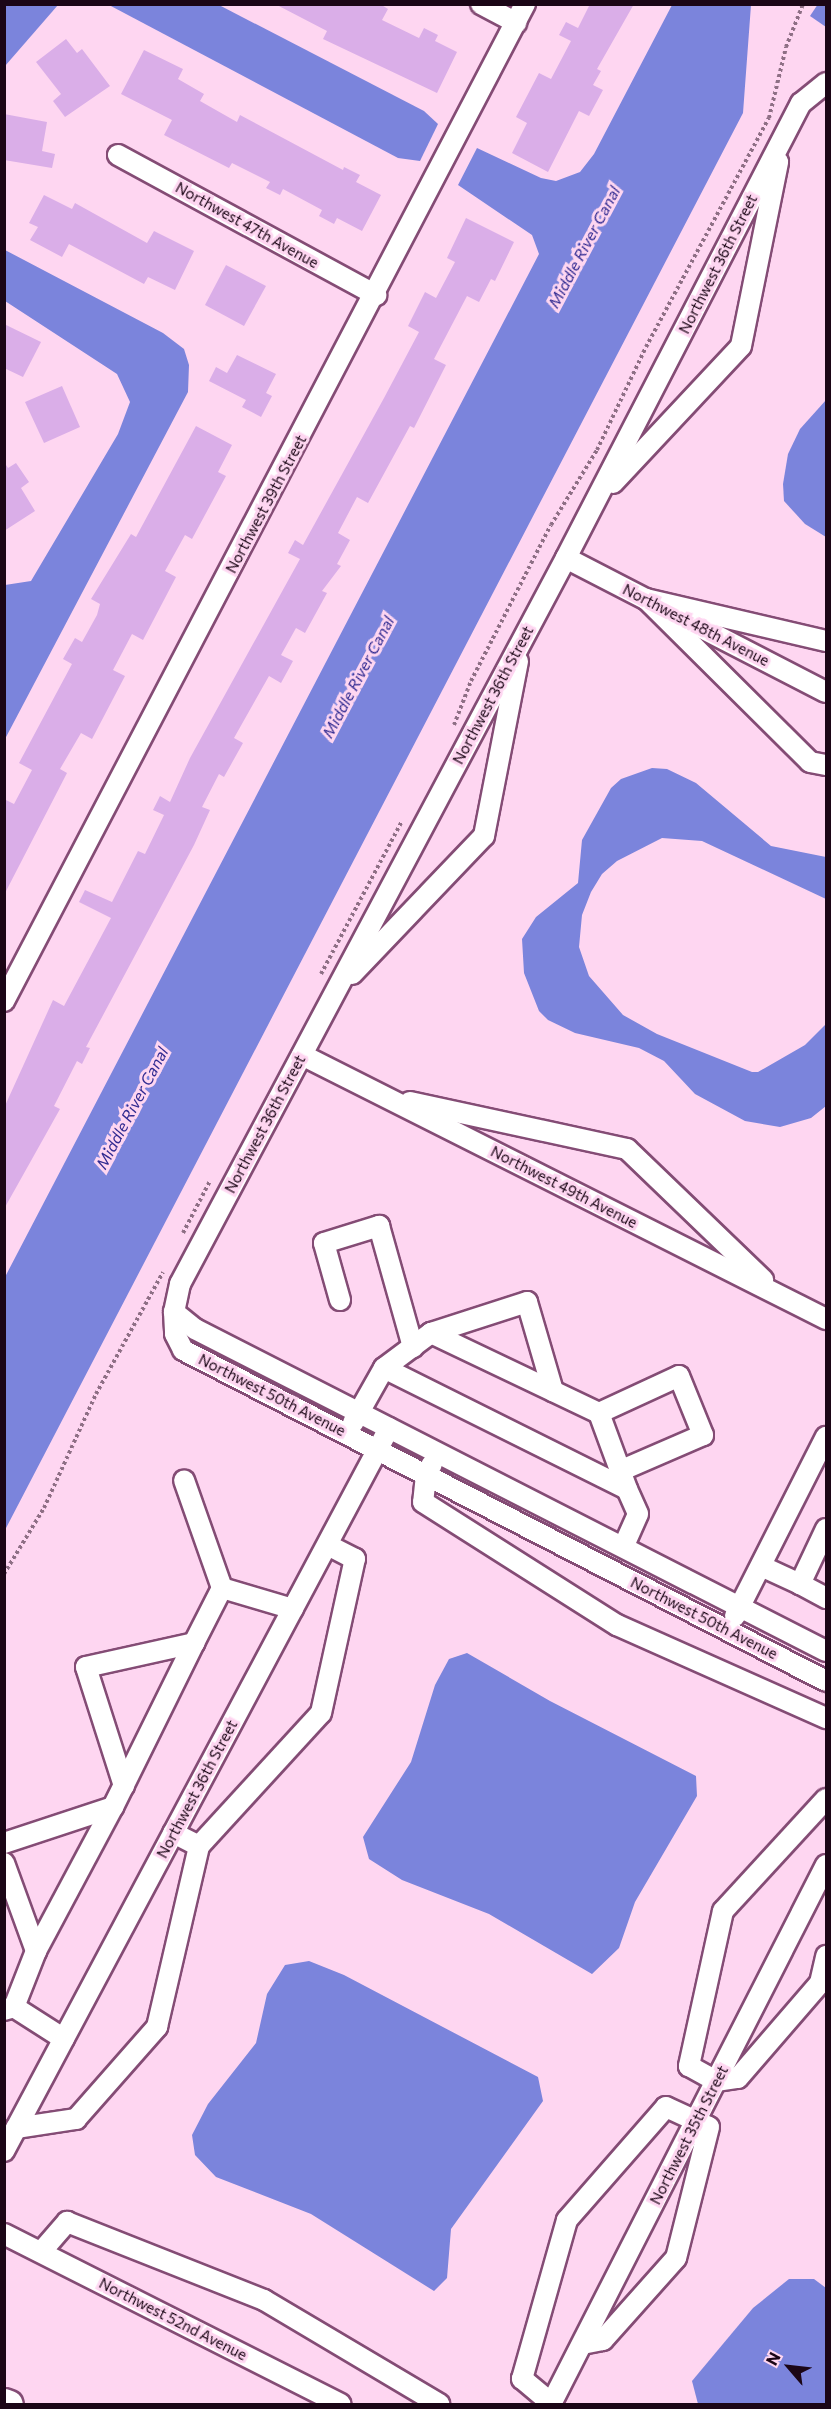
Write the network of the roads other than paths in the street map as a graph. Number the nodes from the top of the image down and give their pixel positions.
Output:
1 (480, 4) edge
2 (525, 4) edge
3 (516, 23) junction
4 (824, 84) edge
5 (783, 139) junction
6 (118, 155) dead end
7 (376, 295) junction
8 (596, 500) junction
9 (566, 558) junction
10 (646, 599) junction
11 (522, 640) junction
12 (826, 641) edge
13 (826, 692) edge
14 (826, 765) edge
15 (336, 991) junction
16 (4, 1001) edge
17 (302, 1055) junction
18 (381, 1095) junction
19 (778, 1295) junction
20 (340, 1300) dead end
21 (174, 1312) junction
22 (826, 1319) edge
23 (431, 1333) junction
24 (413, 1347) junction
25 (384, 1368) junction
26 (553, 1391) junction
27 (358, 1413) junction
28 (599, 1413) junction
29 (389, 1428) junction
30 (348, 1434) junction
31 (826, 1437) edge
32 (378, 1449) junction
33 (438, 1453) junction
34 (426, 1475) junction
35 (184, 1480) dead end
36 (624, 1480) junction
37 (826, 1529) edge
38 (327, 1545) junction
39 (623, 1547) junction
40 (761, 1566) junction
41 (800, 1584) junction
42 (222, 1588) junction
43 (826, 1598) edge
44 (740, 1607) junction
45 (293, 1609) junction
46 (728, 1630) junction
47 (194, 1643) junction
48 (826, 1651) edge
49 (826, 1681) edge
50 (826, 1718) edge
51 (124, 1786) junction
52 (826, 1799) edge
53 (113, 1807) junction
54 (173, 1833) junction
55 (4, 1843) edge
56 (199, 1846) junction
57 (4, 1863) edge
58 (826, 1865) edge
59 (36, 1951) junction
60 (826, 1956) edge
61 (9, 2008) edge
62 (64, 2039) junction
63 (716, 2081) junction
64 (696, 2121) junction
65 (16, 2128) junction
66 (4, 2151) edge
67 (4, 2234) edge
68 (41, 2252) junction
69 (582, 2344) junction
70 (4, 2402) edge
71 (9, 2404) edge
72 (341, 2404) edge
73 (439, 2404) edge
74 (551, 2404) edge

1 - 3 street
2 - 3 street, Northwest 39th Street
3 - 7 street, Northwest 39th Street
4 - 5 street, Northwest 36th Street
5 - 8 street, Northwest 36th Street
5 - 8 street
6 - 7 street, Northwest 47th Avenue
7 - 16 street, Northwest 39th Street
8 - 9 street, Northwest 36th Street
9 - 10 street, Northwest 48th Avenue
9 - 11 street, Northwest 36th Street
10 - 12 street
10 - 13 street, Northwest 48th Avenue
10 - 14 street
11 - 15 street, Northwest 36th Street
11 - 15 street
15 - 17 street, Northwest 36th Street
17 - 18 street, Northwest 49th Avenue
17 - 21 street, Northwest 36th Street
18 - 19 street, Northwest 49th Avenue
18 - 19 street
19 - 22 street, Northwest 49th Avenue
20 - 24 street
21 - 27 street, Northwest 50th Avenue
21 - 30 street, Northwest 50th Avenue
23 - 24 street
23 - 26 street
23 - 26 street
24 - 25 street
25 - 27 street
25 - 36 street
26 - 28 street
27 - 29 street, Northwest 50th Avenue
27 - 30 street
28 - 36 street
28 - 36 street
29 - 32 street, Northwest 36th Street
29 - 33 street, Northwest 50th Avenue
30 - 32 street, Northwest 50th Avenue
31 - 40 street
32 - 34 street, Northwest 50th Avenue
32 - 38 street, Northwest 36th Street
33 - 34 street
33 - 39 street, Northwest 50th Avenue
34 - 46 street, Northwest 50th Avenue
34 - 50 street
35 - 42 street
36 - 39 street
37 - 41 street
38 - 45 street, Northwest 36th Street
38 - 56 street
39 - 44 street, Northwest 50th Avenue
40 - 41 street
40 - 44 street
41 - 43 street
42 - 45 street
42 - 47 street
44 - 46 street
44 - 48 street, Northwest 50th Avenue
45 - 54 street, Northwest 36th Street
46 - 49 street, Northwest 50th Avenue
47 - 51 street
47 - 51 street
51 - 53 street
52 - 63 street
53 - 55 street
53 - 59 street
54 - 56 street
54 - 62 street, Northwest 36th Street
56 - 65 street
57 - 59 street
58 - 63 street, Northwest 35th Street
59 - 61 street
60 - 63 street
61 - 62 street
62 - 65 street, Northwest 36th Street
63 - 64 street, Northwest 35th Street
64 - 69 street, Northwest 35th Street
64 - 69 street
64 - 74 street
65 - 66 street, Northwest 36th Street
67 - 68 street, Northwest 52nd Avenue
68 - 72 street, Northwest 52nd Avenue
68 - 73 street
69 - 74 street, Northwest 35th Street
70 - 71 highway

